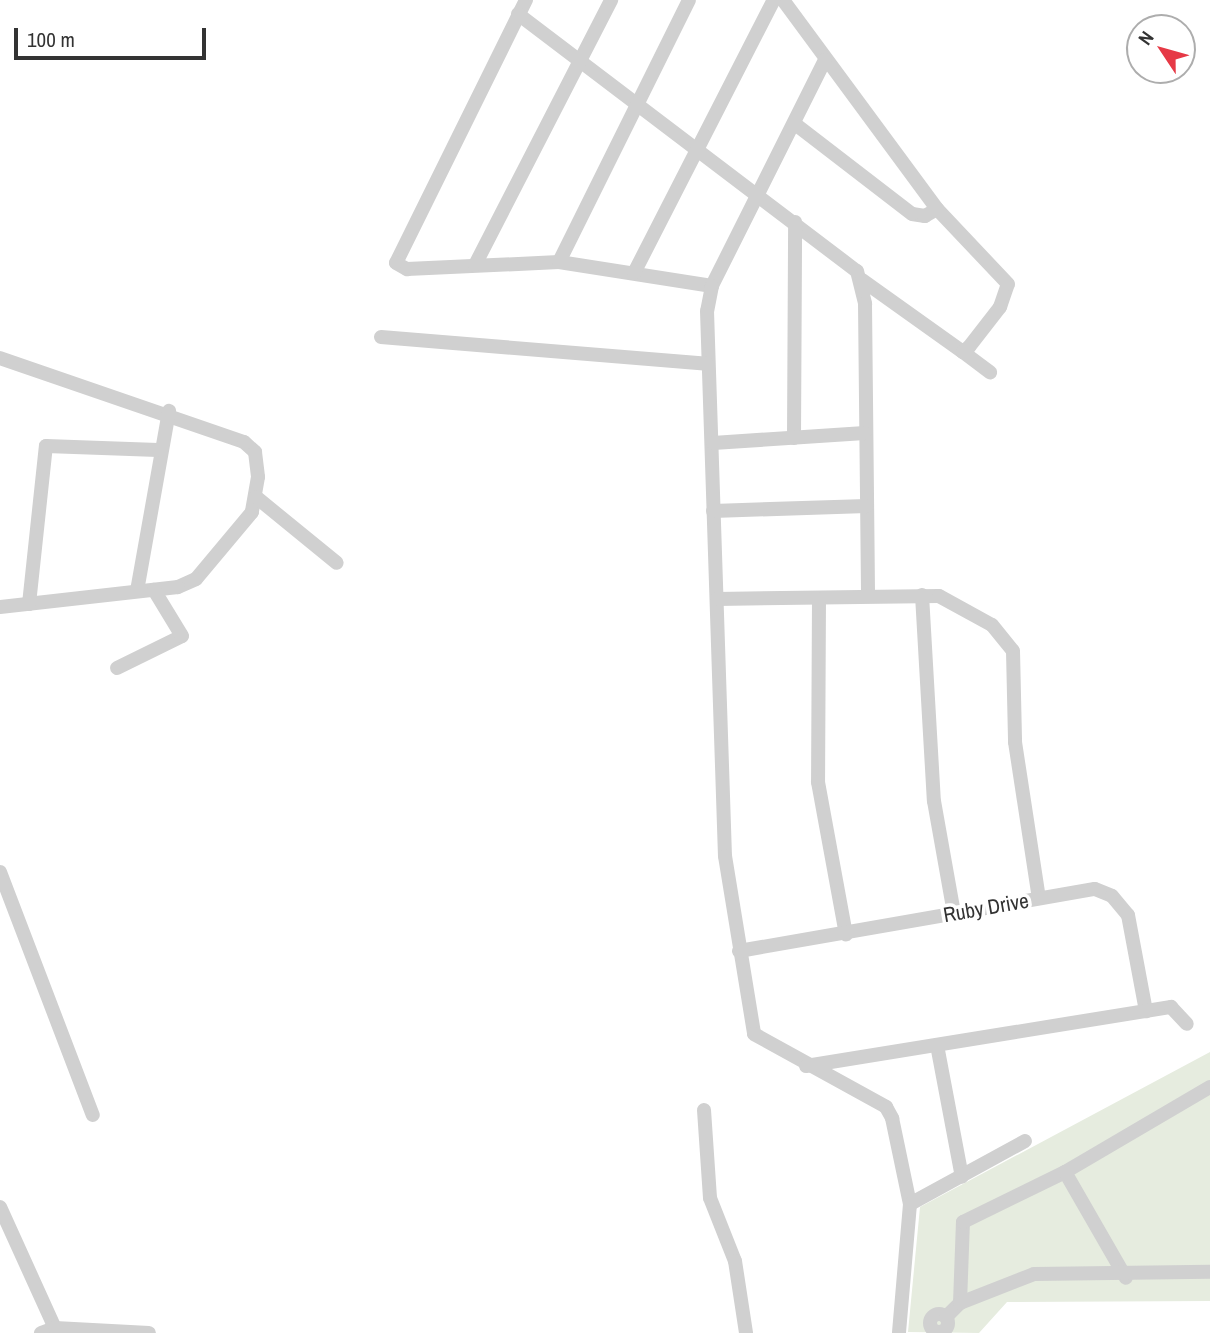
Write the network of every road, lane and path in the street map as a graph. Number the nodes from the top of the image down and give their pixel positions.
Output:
1 (526, 0) edge
2 (611, 0) edge
3 (689, 0) edge
4 (774, 0) edge
5 (783, 0) edge
6 (518, 14) junction
7 (582, 59) junction
8 (825, 60) junction
9 (637, 102) junction
10 (795, 124) junction
11 (697, 147) junction
12 (758, 196) junction
13 (937, 209) junction
14 (796, 222) junction
15 (559, 262) junction
16 (475, 265) junction
17 (634, 273) junction
18 (862, 280) junction
19 (712, 286) junction
20 (381, 337) dead end
21 (963, 352) junction
22 (0, 358) edge
23 (707, 364) junction
24 (990, 372) dead end
25 (169, 411) junction
26 (865, 433) junction
27 (794, 438) junction
28 (713, 443) junction
29 (158, 450) junction
30 (256, 497) junction
31 (867, 506) junction
32 (713, 511) junction
33 (337, 563) dead end
34 (154, 590) junction
35 (137, 591) junction
36 (868, 596) junction
37 (922, 596) junction
38 (717, 599) junction
39 (819, 599) junction
40 (29, 604) junction
41 (0, 607) edge
42 (117, 668) dead end
43 (0, 872) edge
44 (1039, 898) junction
45 (954, 914) junction
46 (846, 934) junction
47 (738, 951) junction
48 (1146, 1011) junction
49 (1187, 1024) dead end
50 (937, 1045) junction
51 (806, 1066) junction
52 (1210, 1087) edge
53 (704, 1110) dead end
54 (93, 1115) dead end
55 (1025, 1141) dead end
56 (1065, 1171) junction
57 (962, 1177) junction
58 (910, 1204) junction
59 (0, 1207) edge
60 (1210, 1272) edge
61 (1126, 1278) junction
62 (960, 1303) junction
63 (48, 1330) edge
64 (941, 1332) edge
65 (149, 1333) edge
66 (746, 1333) edge
67 (899, 1333) edge

1 - 6 street
2 - 7 street
3 - 9 street
4 - 11 street
5 - 8 street
6 - 7 street
6 - 16 street
7 - 9 street
7 - 16 street
8 - 10 street
8 - 13 street
9 - 11 street
9 - 15 street
10 - 12 street
10 - 13 street
11 - 12 street
11 - 17 street
12 - 14 street
12 - 19 street
13 - 21 street
14 - 18 street
14 - 27 street
15 - 16 street
15 - 17 street
17 - 19 street
18 - 21 street
18 - 26 street
19 - 23 street
20 - 23 street
21 - 24 street
22 - 25 street
23 - 28 street
25 - 29 street
25 - 30 street
26 - 27 street
26 - 31 street
27 - 28 street
28 - 32 street
29 - 35 street
29 - 40 street
30 - 33 street
30 - 34 street
31 - 32 street
31 - 36 street
32 - 38 street
34 - 35 street
34 - 42 street
35 - 40 street
36 - 37 street
36 - 39 street
37 - 44 street
37 - 45 street
38 - 39 street
38 - 47 street
39 - 46 street
40 - 41 street
43 - 54 street
44 - 45 street, Ruby Drive
44 - 48 street, Ruby Drive
45 - 46 street, Ruby Drive
46 - 47 street, Ruby Drive
47 - 51 street
48 - 49 street
48 - 50 street
50 - 51 street
50 - 57 street
51 - 58 street
52 - 56 street
53 - 66 street
55 - 57 street
56 - 61 street
56 - 62 street
57 - 58 street
58 - 67 street
59 - 63 street
60 - 61 street
61 - 62 street
62 - 64 street
63 - 65 street

